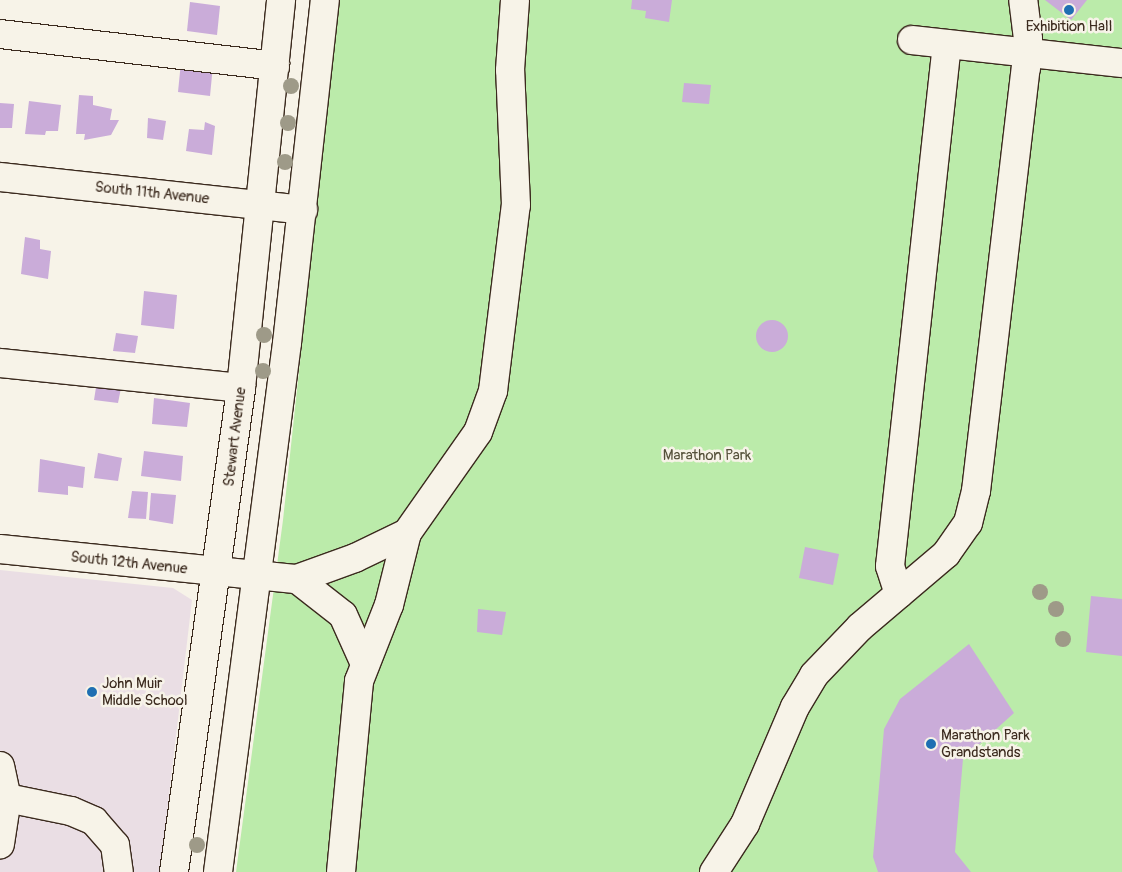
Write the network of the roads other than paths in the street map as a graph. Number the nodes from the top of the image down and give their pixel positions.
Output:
1 (281, 0) edge
2 (325, 0) edge
3 (515, 0) edge
4 (1023, 0) edge
5 (0, 34) edge
6 (912, 40) dead end
7 (946, 44) junction
8 (1027, 52) junction
9 (1122, 63) edge
10 (274, 66) junction
11 (0, 177) edge
12 (260, 205) junction
13 (303, 210) junction
14 (0, 362) edge
15 (241, 388) junction
16 (407, 533) junction
17 (0, 549) edge
18 (218, 572) junction
19 (258, 576) junction
20 (297, 579) junction
21 (900, 594) junction
22 (366, 664) junction
23 (0, 766) edge
24 (7, 798) junction
25 (0, 844) edge
26 (724, 867) edge
27 (119, 872) edge
28 (174, 872) edge
29 (218, 872) edge
30 (341, 872) edge

1 - 10 main road, Stewart Avenue
2 - 13 main road
3 - 16 main road
4 - 8 main road
5 - 10 main road
6 - 7 main road
7 - 8 main road
7 - 21 main road
8 - 9 main road
8 - 21 main road
10 - 12 main road, Stewart Avenue
11 - 12 main road, South 11th Avenue
12 - 13 main road, South 11th Avenue
12 - 15 main road, Stewart Avenue
13 - 19 main road
14 - 15 main road
15 - 18 main road, Stewart Avenue
16 - 20 main road
16 - 22 main road
17 - 18 main road, South 12th Avenue
18 - 19 main road, South 12th Avenue
18 - 28 main road, Stewart Avenue
19 - 20 main road, South 12th Avenue
19 - 29 main road
20 - 22 main road
21 - 26 main road
22 - 30 main road
23 - 24 main road
24 - 25 main road
24 - 27 main road

